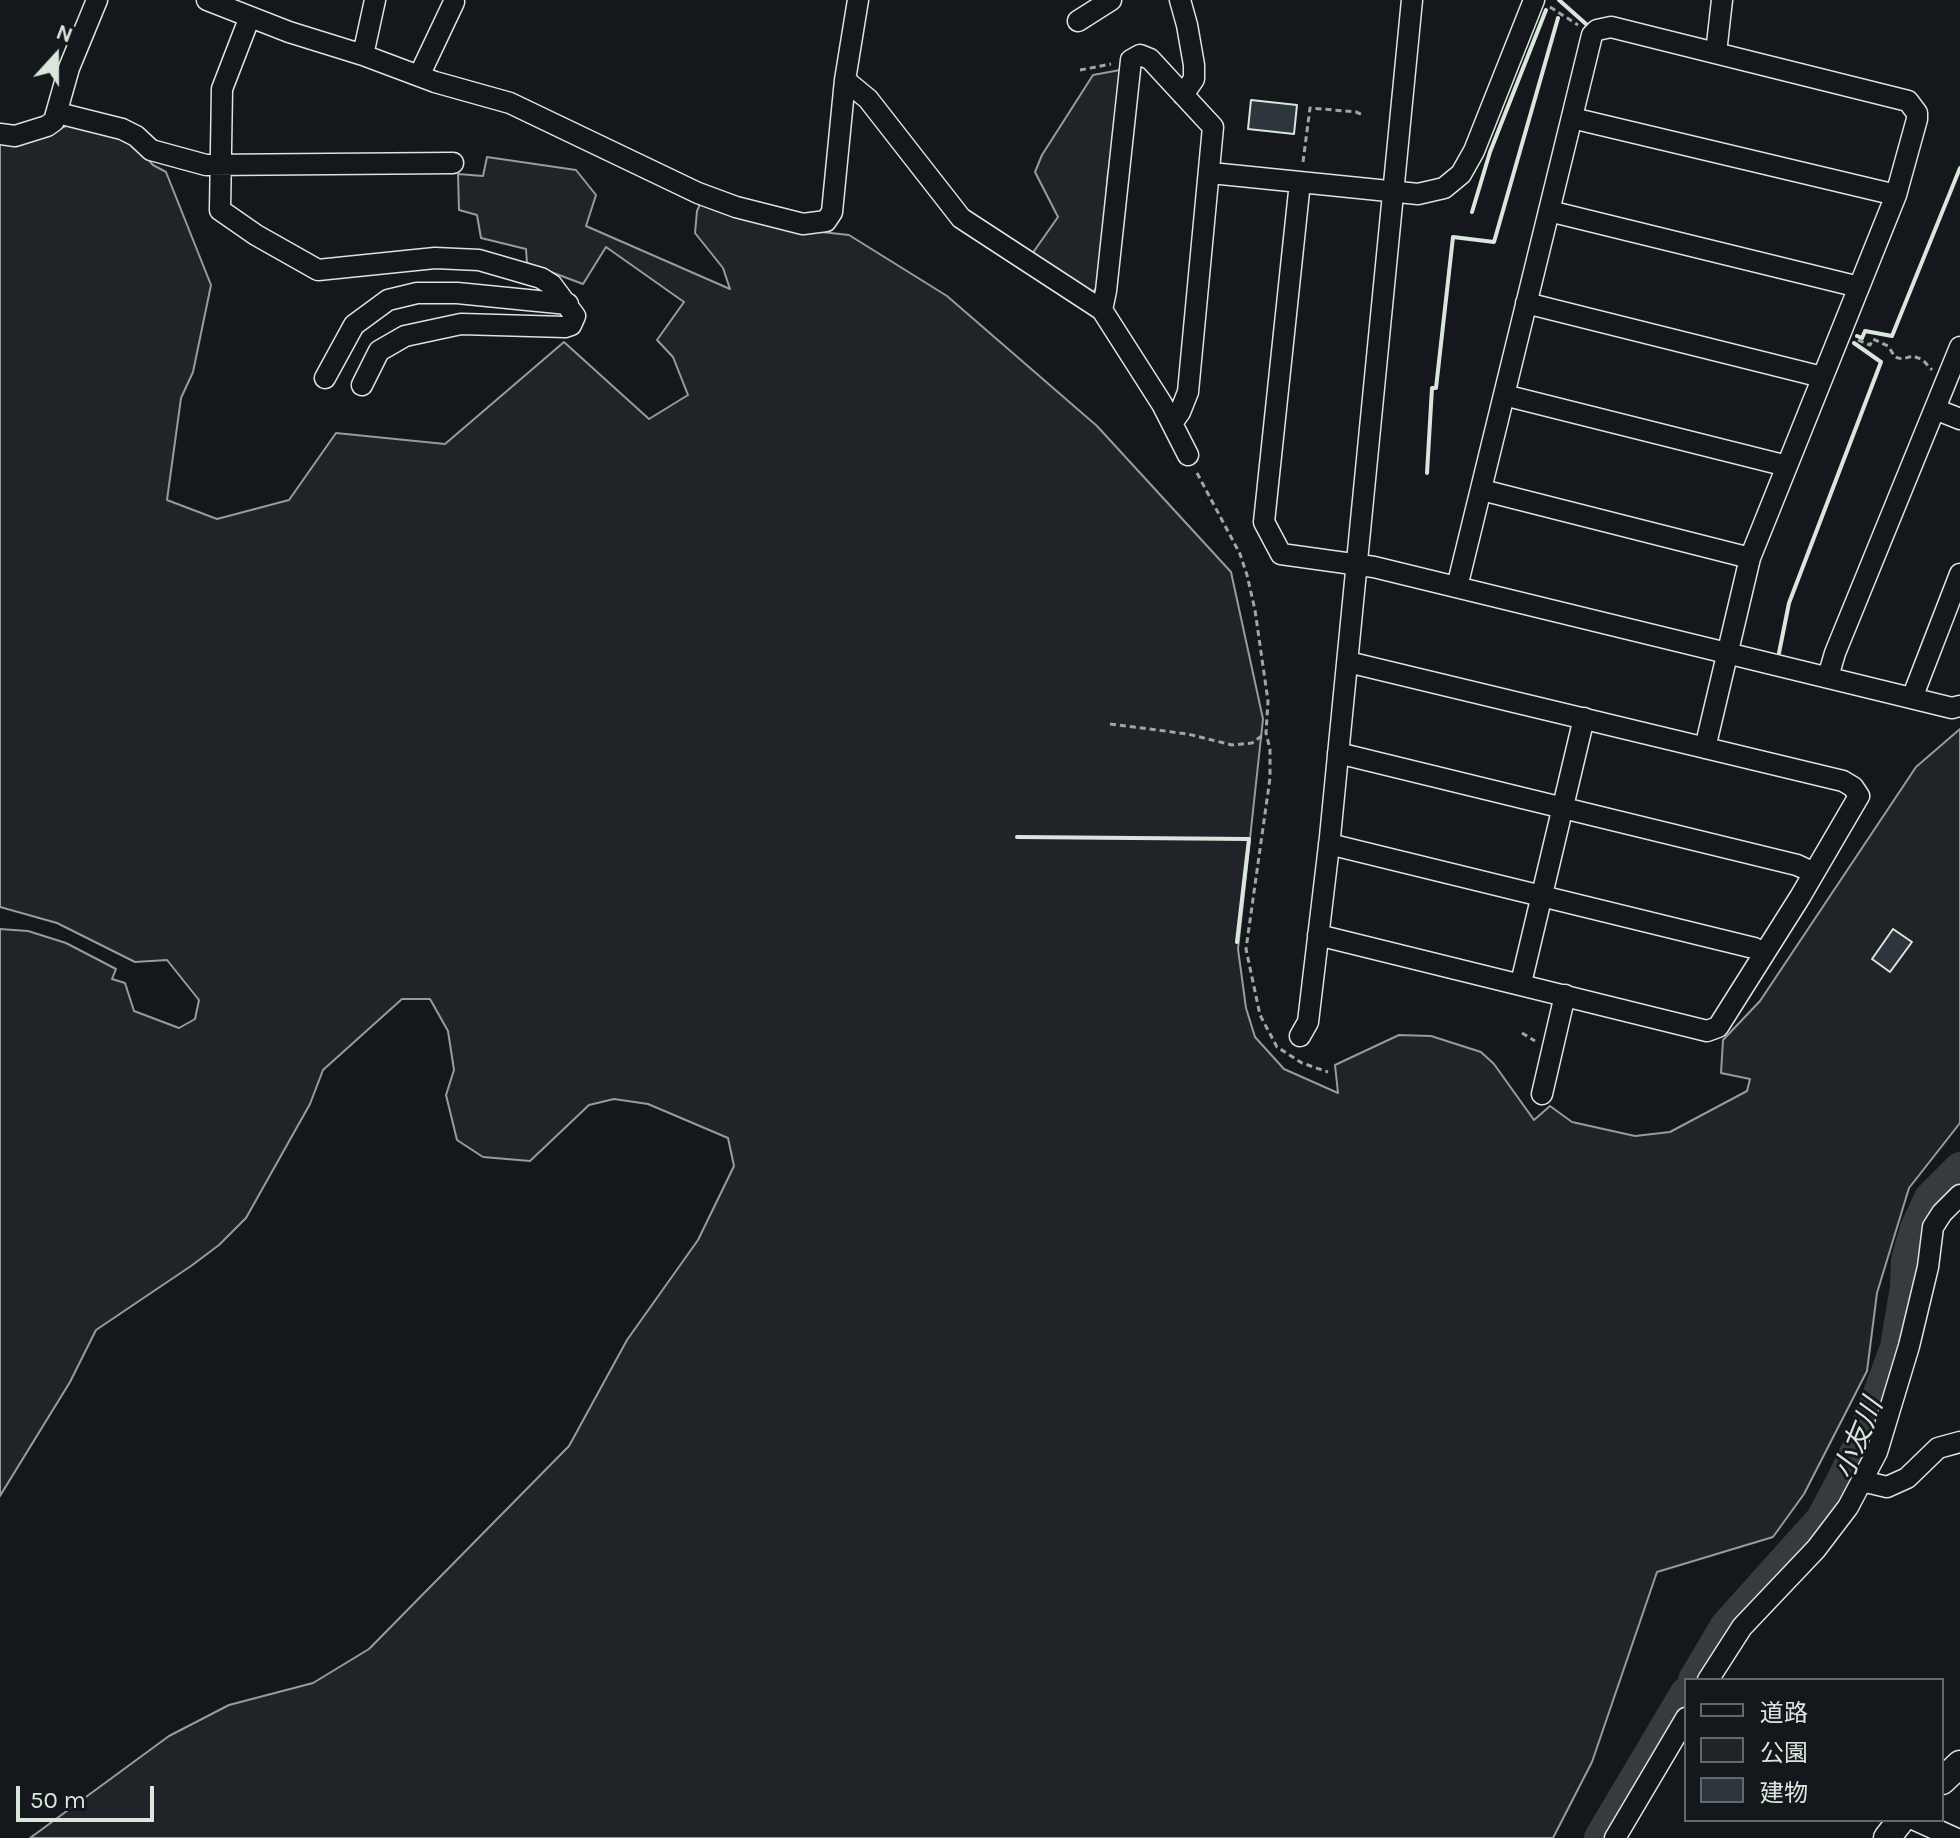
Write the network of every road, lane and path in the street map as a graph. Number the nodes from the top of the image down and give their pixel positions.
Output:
1 (97, 0) edge
2 (207, 0) edge
3 (375, 0) edge
4 (858, 0) edge
5 (1111, 0) edge
6 (1180, 0) edge
7 (1412, 0) edge
8 (1534, 0) edge
9 (1722, 0) edge
10 (454, 2) dead end
11 (1555, 10) dead end
12 (249, 19) junction
13 (1078, 21) dead end
14 (1584, 29) dead end
15 (1716, 53) junction
16 (363, 55) junction
17 (1131, 60) junction
18 (1080, 70) dead end
19 (419, 76) junction
20 (845, 80) junction
21 (1183, 95) junction
22 (58, 113) junction
23 (1363, 115) dead end
24 (1572, 118) junction
25 (0, 134) edge
26 (453, 163) dead end
27 (221, 166) junction
28 (1211, 173) junction
29 (1301, 176) junction
30 (1394, 192) junction
31 (1896, 195) junction
32 (1549, 211) junction
33 (1859, 287) junction
34 (1526, 303) junction
35 (568, 304) junction
36 (1102, 310) junction
37 (1851, 337) dead end
38 (1960, 347) edge
39 (1937, 372) dead end
40 (1822, 377) junction
41 (325, 378) dead end
42 (362, 385) dead end
43 (1504, 395) junction
44 (1935, 409) junction
45 (1960, 419) edge
46 (1172, 423) junction
47 (1188, 455) joint
48 (1787, 466) junction
49 (1482, 490) junction
50 (1750, 558) junction
51 (1357, 564) junction
52 (1960, 574) edge
53 (1457, 587) junction
54 (1725, 653) junction
55 (1348, 662) junction
56 (1828, 677) junction
57 (1912, 698) junction
58 (1960, 706) edge
59 (1584, 718) junction
60 (1110, 724) dead end
61 (1266, 733) junction
62 (1705, 748) junction
63 (1338, 753) junction
64 (1564, 808) junction
65 (1329, 844) junction
66 (1814, 873) junction
67 (1542, 897) junction
68 (1318, 935) junction
69 (1764, 953) junction
70 (1521, 983) junction
71 (1565, 995) junction
72 (1300, 1036) dead end
73 (1328, 1072) dead end
74 (1542, 1094) dead end
75 (1960, 1195) edge
76 (1960, 1442) edge
77 (1862, 1481) junction
78 (1709, 1678) edge
79 (1684, 1721) edge
80 (1960, 1764) edge
81 (1944, 1779) edge
82 (1899, 1822) edge
83 (1919, 1822) edge
84 (1615, 1838) edge
85 (1887, 1838) edge
86 (1955, 1838) edge

1 - 22 street
2 - 12 street
3 - 16 street
4 - 20 street
5 - 13 street
6 - 21 street
7 - 30 street
8 - 30 street
9 - 15 street
10 - 19 street
11 - 14 path
12 - 16 street
12 - 27 street
15 - 24 street
15 - 31 street
16 - 19 street
17 - 18 path
17 - 21 street
17 - 36 street
19 - 20 street
20 - 36 street
21 - 28 street
22 - 25 street
22 - 27 street
23 - 29 path
24 - 31 street
24 - 32 street
26 - 27 street
27 - 35 street
28 - 29 street
28 - 46 street
29 - 30 street
29 - 51 street
30 - 51 street
31 - 33 street
32 - 33 street
32 - 34 street
33 - 40 street
34 - 40 street
34 - 43 street
35 - 41 street
35 - 42 street
36 - 46 street
37 - 39 path
38 - 44 street
40 - 48 street
43 - 48 street
43 - 49 street
44 - 45 street
44 - 56 street
46 - 47 street
47 - 61 path
48 - 50 street
49 - 50 street
49 - 53 street
50 - 54 street
51 - 53 street
51 - 55 street
52 - 57 street
53 - 54 street
54 - 56 street
54 - 62 street
55 - 59 street
55 - 63 street
56 - 57 street
57 - 58 street
59 - 62 street
59 - 64 street
60 - 61 path
61 - 73 path
62 - 66 street
63 - 64 street
63 - 65 street
64 - 66 street
64 - 67 street
65 - 67 street
65 - 68 street
66 - 69 street
67 - 69 street
67 - 70 street
68 - 70 street
68 - 72 street
69 - 71 street
70 - 71 street
71 - 74 street
75 - 77 street
76 - 77 street
77 - 78 street
79 - 84 street
80 - 81 main road
82 - 85 main road
83 - 86 street

